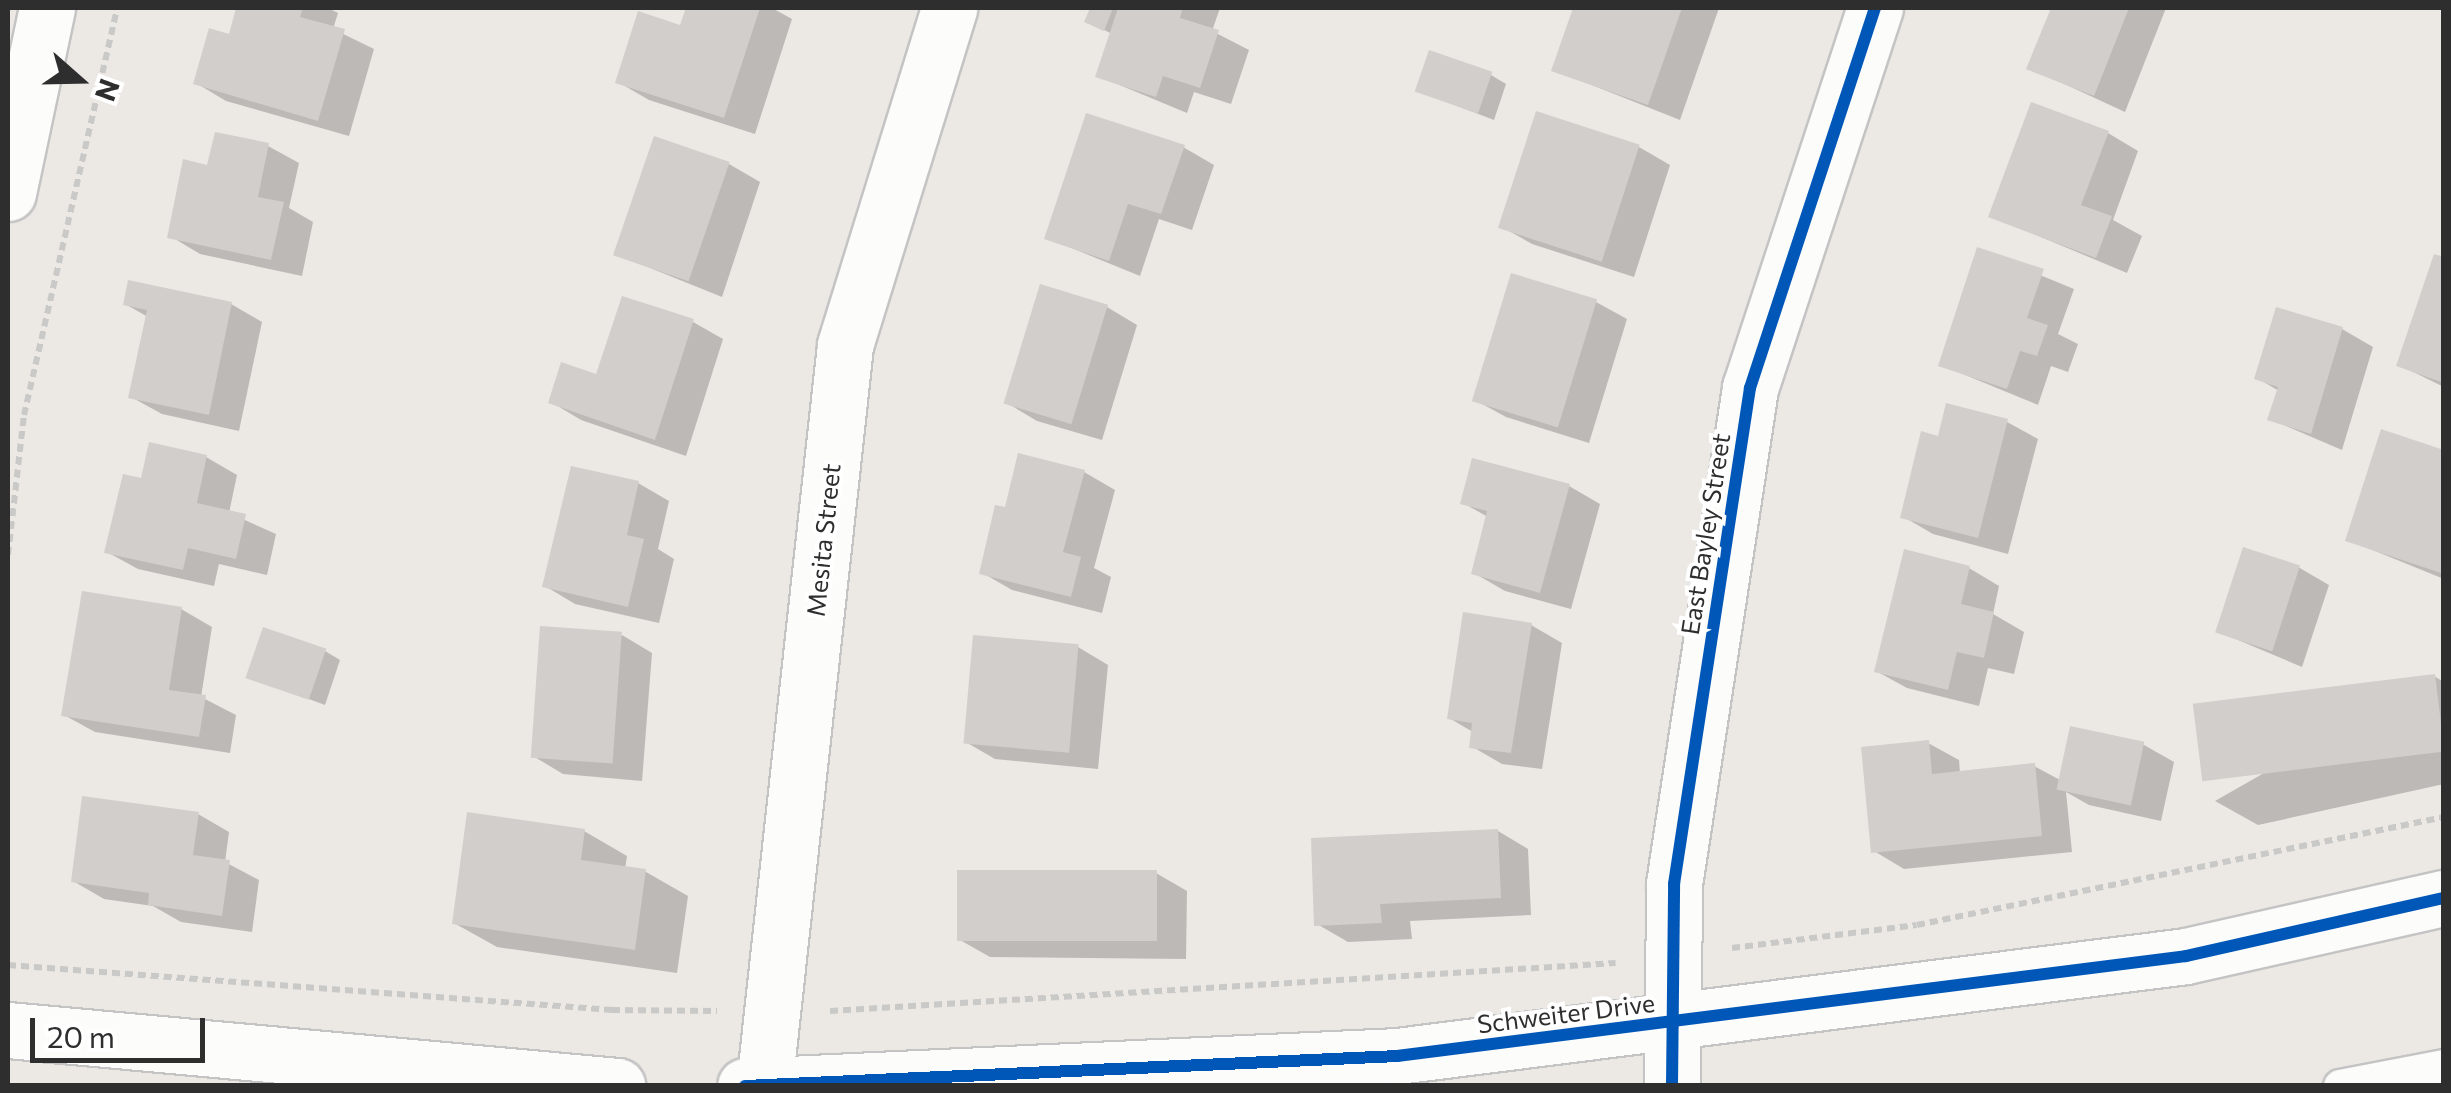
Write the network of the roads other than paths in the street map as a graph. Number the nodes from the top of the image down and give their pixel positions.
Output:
1 (47, 8) edge
2 (949, 8) edge
3 (1874, 8) edge
4 (8, 192) edge
5 (2444, 898) edge
6 (1672, 1022) junction
7 (8, 1030) edge
8 (2444, 1066) edge
9 (764, 1085) edge
10 (616, 1086) edge
11 (745, 1086) edge
12 (1672, 1086) edge
13 (2340, 1086) edge

1 - 4 street
2 - 9 street, Mesita Street
3 - 6 street, East Bayley Street
5 - 6 street, Schweiter Drive
6 - 9 street, Schweiter Drive
6 - 12 street, East Bayley Street
7 - 10 street
8 - 13 lane
9 - 11 street, Schweiter Drive

